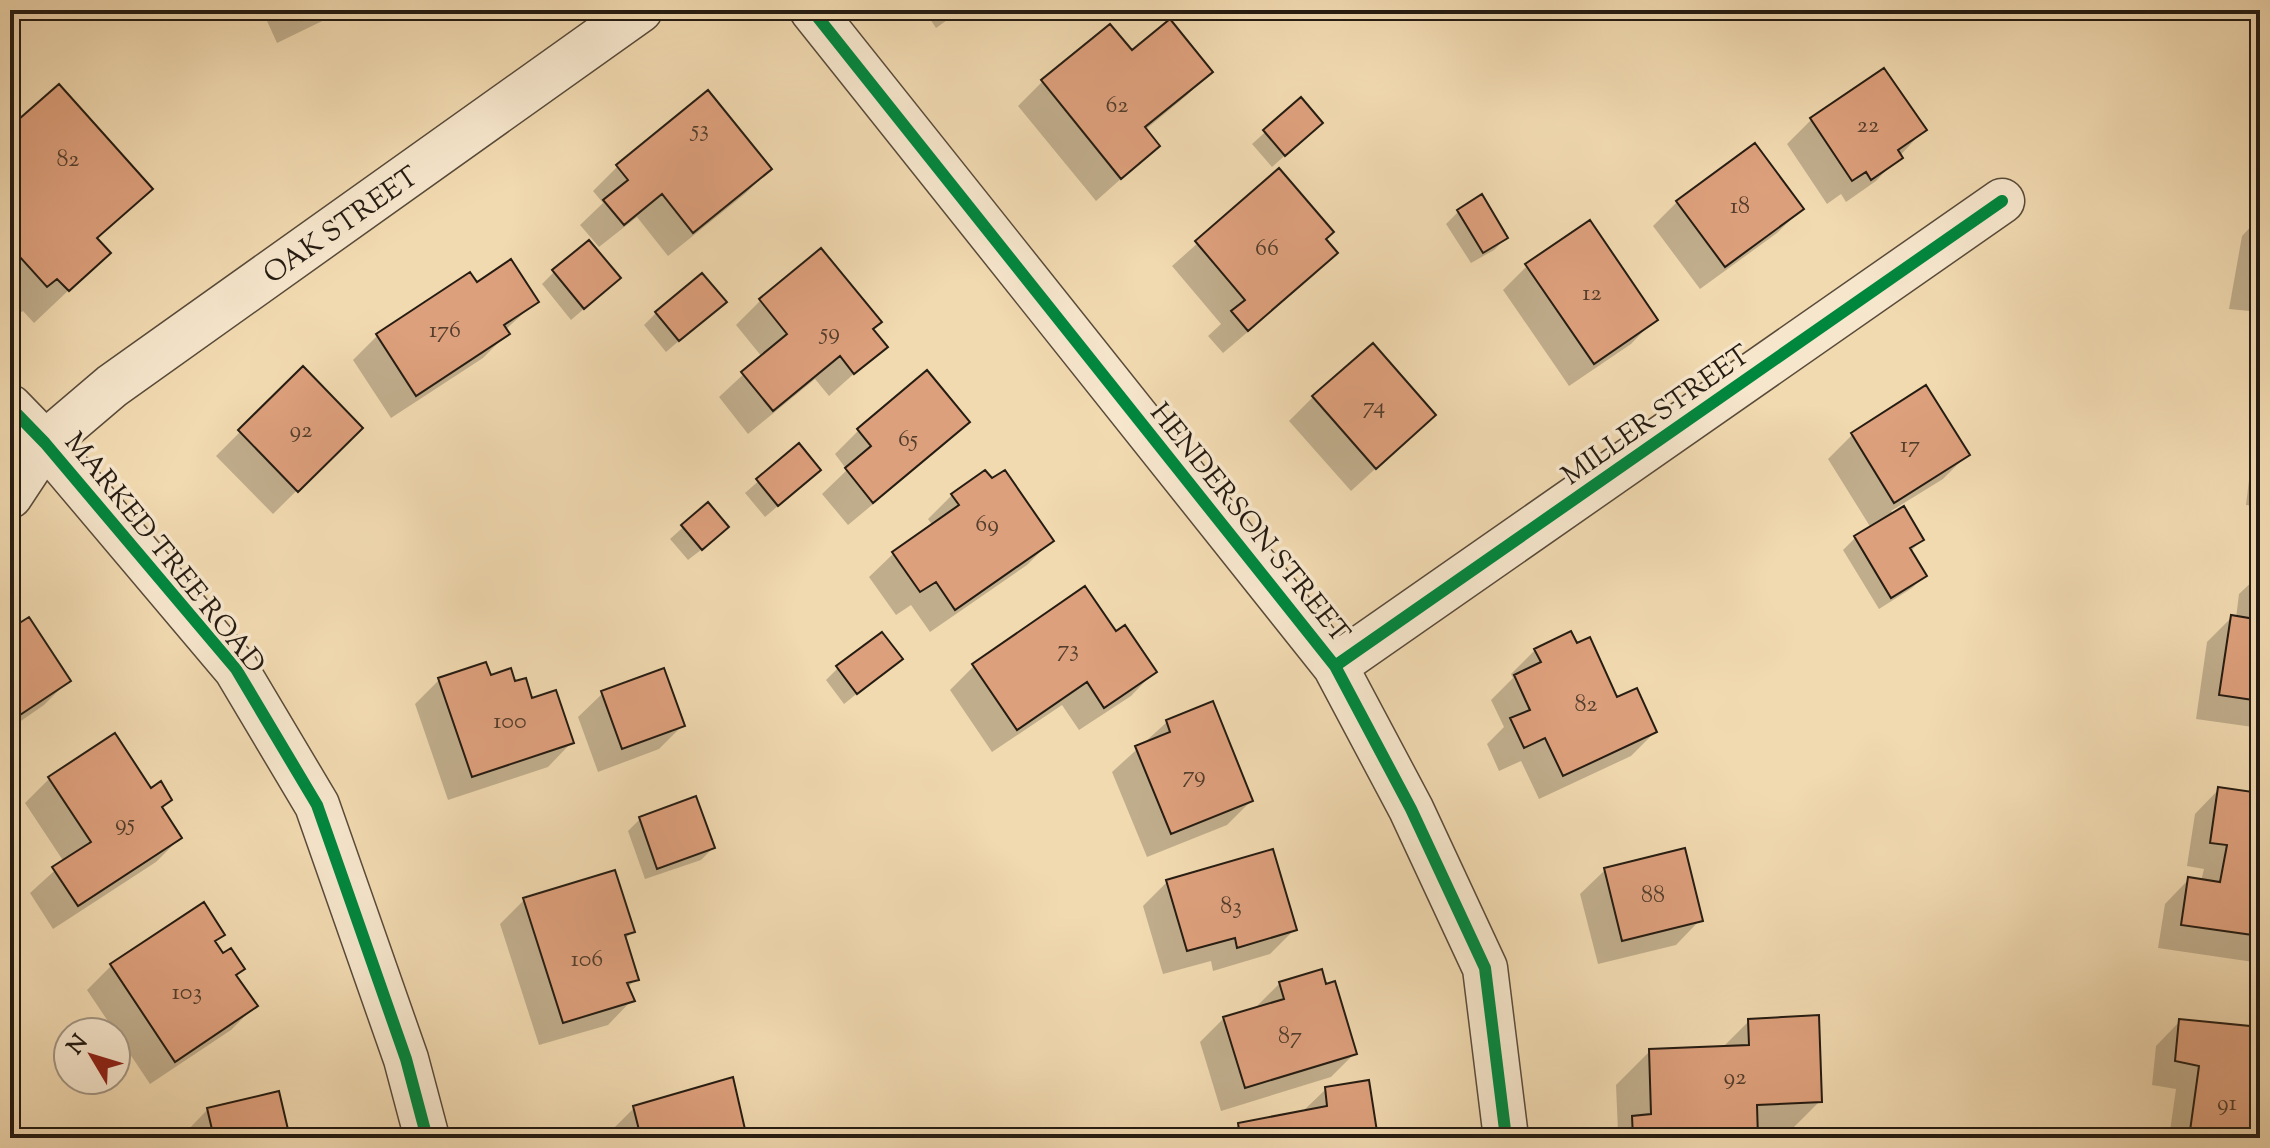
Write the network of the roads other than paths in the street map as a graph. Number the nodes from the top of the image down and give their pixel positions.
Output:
1 (640, 10) edge
2 (812, 10) edge
3 (2002, 201) dead end
4 (10, 407) edge
5 (45, 443) junction
6 (10, 496) edge
7 (1335, 666) junction
8 (427, 1138) edge
9 (1506, 1138) edge

1 - 5 street, OAK STREET
2 - 7 street, HENDERSON STREET
3 - 7 street, MILLER STREET
4 - 5 street, MARKED TREE ROAD
5 - 6 street, OAK STREET
5 - 8 street, MARKED TREE ROAD
7 - 9 street, HENDERSON STREET

